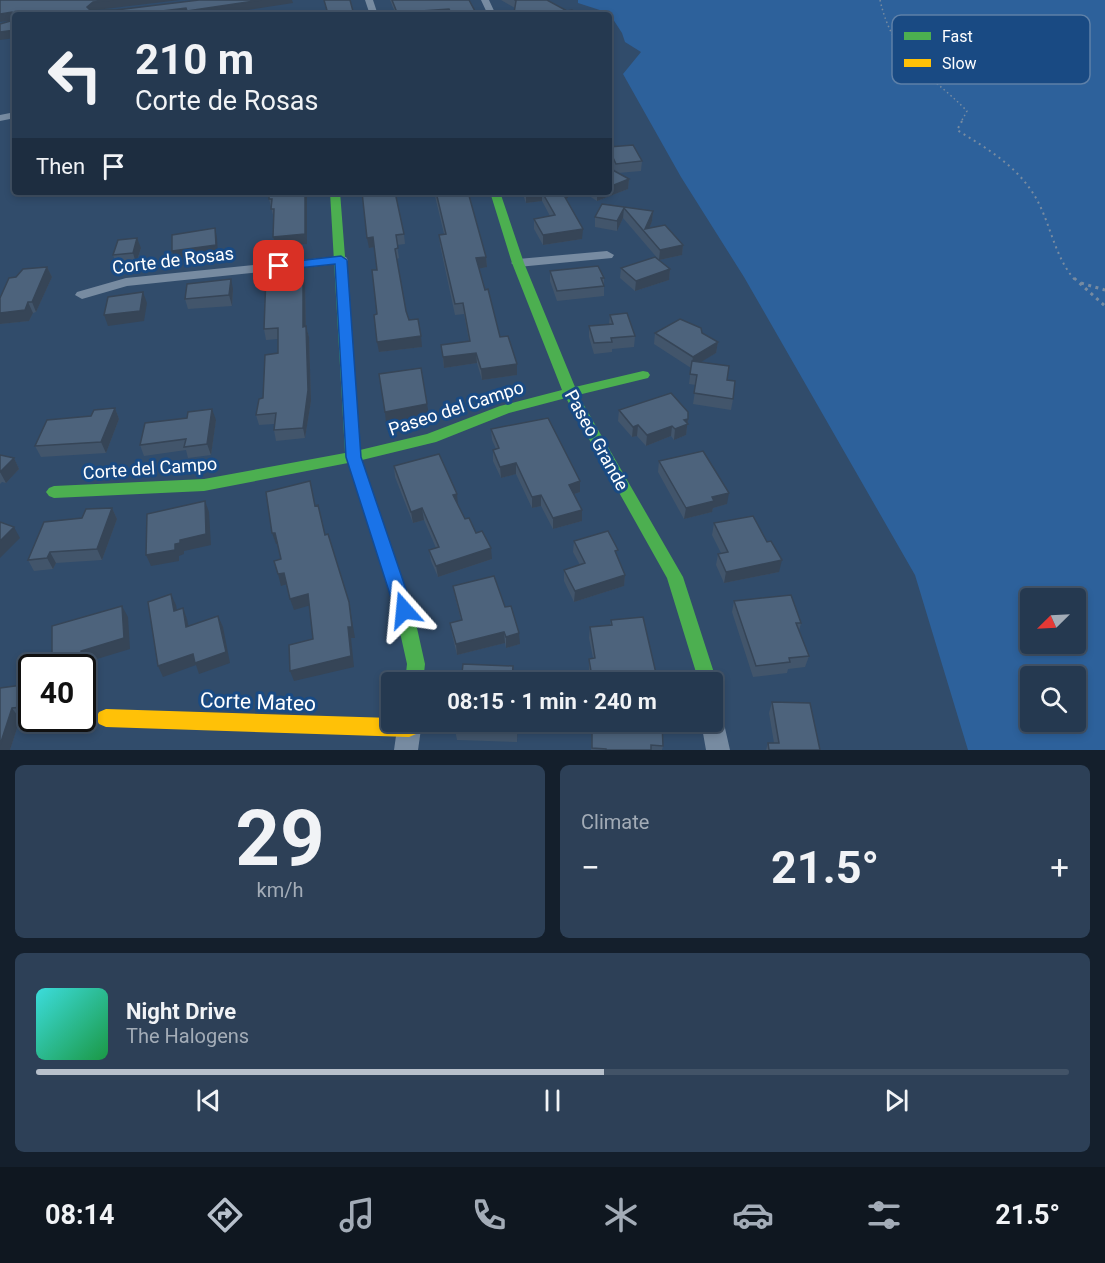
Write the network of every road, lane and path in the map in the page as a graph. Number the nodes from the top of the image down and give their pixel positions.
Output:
1 (880, 0) edge
2 (892, 40) edge
3 (936, 84) edge
4 (336, 195) edge
5 (496, 195) edge
6 (607, 255) dead end
7 (341, 260) junction
8 (518, 263) junction
9 (1078, 282) junction
10 (1105, 290) edge
11 (82, 295) dead end
12 (1105, 306) edge
13 (643, 375) dead end
14 (570, 393) junction
15 (353, 457) junction
16 (54, 492) dead end
17 (415, 672) edge
18 (705, 672) edge
19 (106, 718) dead end
20 (715, 732) edge
21 (408, 733) edge
22 (718, 750) edge

1 - 2 path
3 - 9 path
4 - 7 street
5 - 8 street, Paseo Grande
6 - 8 street
7 - 11 street, Corte de Rosas
7 - 15 street
8 - 14 street, Paseo Grande
9 - 10 path
9 - 12 path
13 - 14 street, Paseo del Campo
14 - 15 street, Paseo del Campo
14 - 18 street, Paseo Grande
15 - 16 street, Corte del Campo
15 - 17 street
19 - 21 street, Corte Mateo
20 - 22 street

